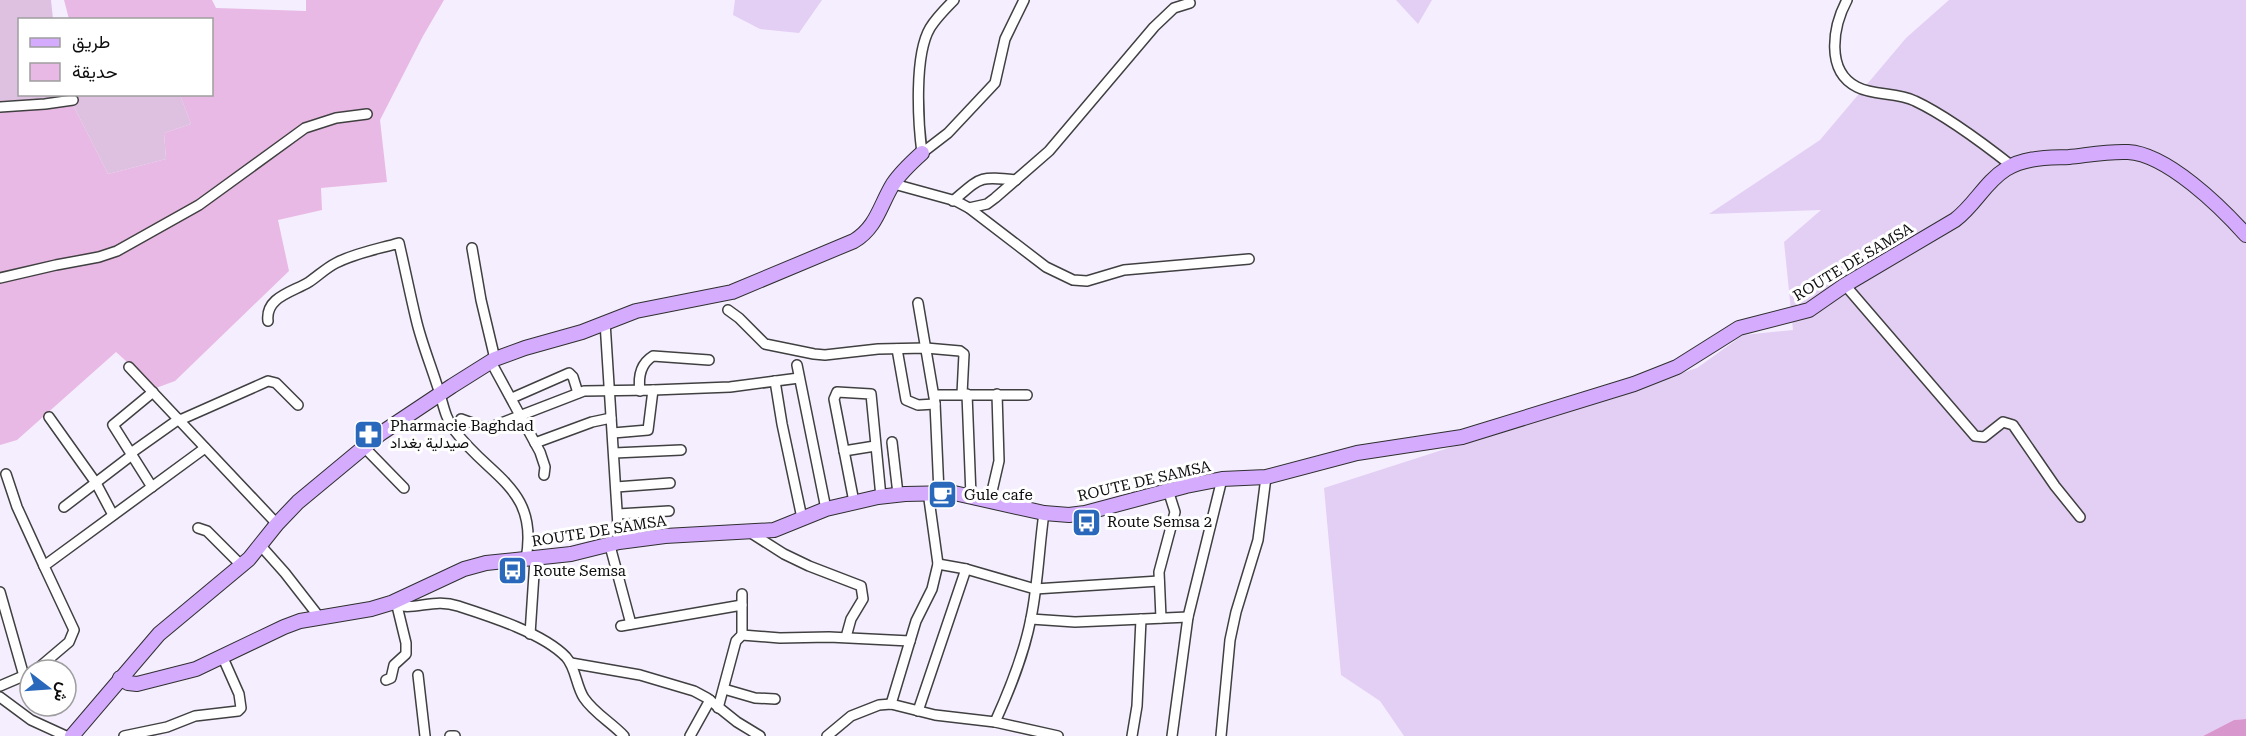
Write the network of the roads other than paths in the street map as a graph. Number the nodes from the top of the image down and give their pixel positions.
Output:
1 (954, 0) edge
2 (1024, 0) edge
3 (1847, 0) edge
4 (1190, 3) dead end
5 (73, 100) dead end
6 (0, 107) edge
7 (367, 114) dead end
8 (922, 153) junction
9 (2012, 166) junction
10 (1016, 180) junction
11 (894, 184) junction
12 (953, 201) junction
13 (969, 208) junction
14 (2246, 235) edge
15 (472, 248) dead end
16 (1249, 259) dead end
17 (0, 278) edge
18 (1845, 285) junction
19 (918, 303) dead end
20 (728, 310) dead end
21 (268, 321) dead end
22 (605, 322) junction
23 (897, 348) junction
24 (926, 348) junction
25 (709, 360) dead end
26 (493, 361) junction
27 (797, 365) dead end
28 (129, 368) dead end
29 (799, 378) junction
30 (775, 381) junction
31 (652, 390) junction
32 (640, 391) junction
33 (610, 392) junction
34 (153, 393) junction
35 (578, 393) junction
36 (440, 394) junction
37 (965, 394) junction
38 (997, 394) junction
39 (1027, 395) dead end
40 (512, 398) junction
41 (934, 400) junction
42 (298, 405) dead end
43 (49, 417) dead end
44 (522, 417) junction
45 (611, 418) junction
46 (179, 419) junction
47 (461, 419) dead end
48 (613, 433) junction
49 (535, 442) junction
50 (892, 442) dead end
51 (875, 446) junction
52 (364, 447) junction
53 (205, 448) junction
54 (681, 450) dead end
55 (844, 451) junction
56 (614, 453) junction
57 (131, 454) junction
58 (6, 474) dead end
59 (544, 476) dead end
60 (1266, 477) junction
61 (1222, 479) junction
62 (96, 483) junction
63 (670, 483) dead end
64 (153, 487) junction
65 (616, 487) junction
66 (404, 488) dead end
67 (1168, 490) junction
68 (933, 492) junction
69 (898, 494) junction
70 (881, 496) junction
71 (971, 496) junction
72 (990, 500) junction
73 (854, 502) junction
74 (64, 507) dead end
75 (826, 509) junction
76 (669, 511) dead end
77 (1044, 513) junction
78 (618, 514) junction
79 (113, 516) junction
80 (2080, 518) dead end
81 (802, 519) junction
82 (278, 524) junction
83 (198, 528) dead end
84 (751, 533) junction
85 (615, 544) junction
86 (261, 546) junction
87 (530, 559) junction
88 (938, 564) junction
89 (242, 565) junction
90 (44, 567) junction
91 (966, 569) junction
92 (1159, 581) junction
93 (1035, 589) junction
94 (0, 592) edge
95 (742, 594) dead end
96 (394, 604) junction
97 (742, 605) junction
98 (1188, 617) junction
99 (320, 618) junction
100 (1161, 618) junction
101 (1031, 619) junction
102 (1141, 619) junction
103 (530, 634) junction
104 (742, 635) junction
105 (846, 637) junction
106 (910, 641) junction
107 (21, 658) edge
108 (50, 658) edge
109 (223, 658) junction
110 (571, 663) junction
111 (418, 675) dead end
112 (120, 678) junction
113 (18, 679) edge
114 (386, 680) dead end
115 (0, 686) edge
116 (724, 689) junction
117 (0, 697) edge
118 (710, 699) junction
119 (775, 699) dead end
120 (891, 704) junction
121 (718, 708) junction
122 (918, 711) junction
123 (995, 722) junction
124 (74, 735) edge
125 (124, 736) edge
126 (425, 736) edge
127 (450, 736) edge
128 (455, 736) edge
129 (624, 736) edge
130 (690, 736) edge
131 (760, 736) edge
132 (827, 736) edge
133 (1058, 736) edge
134 (1132, 736) edge
135 (1172, 736) edge
136 (1221, 736) edge

1 - 8 street
2 - 8 street
3 - 9 street
4 - 10 street
5 - 6 street
7 - 17 street
8 - 11 street
9 - 14 street, ROUTE DE SAMSA
9 - 18 street, ROUTE DE SAMSA
10 - 12 street
10 - 13 street
11 - 12 street
11 - 22 street
12 - 13 street
13 - 16 street
15 - 26 street
18 - 60 street, ROUTE DE SAMSA
18 - 80 street
19 - 24 street
20 - 23 street
21 - 36 street
22 - 26 street
22 - 33 street
23 - 24 street
23 - 41 street
24 - 37 street
24 - 41 street
25 - 32 street
26 - 36 street
26 - 40 street
27 - 29 street
28 - 34 street
29 - 30 street
29 - 75 street
30 - 31 street
30 - 81 street
31 - 32 street
31 - 48 street
32 - 33 street
33 - 35 street
33 - 45 street
34 - 46 street
34 - 57 street
35 - 40 street
35 - 44 street
36 - 52 street
36 - 87 street
37 - 38 street
37 - 41 street
37 - 71 street
38 - 39 street
38 - 72 street
40 - 44 street
41 - 68 street
42 - 46 street
43 - 62 street
44 - 47 street
44 - 49 street
45 - 48 street
45 - 49 street
46 - 53 street
46 - 57 street
48 - 56 street
49 - 59 street
50 - 69 street
51 - 55 street
51 - 55 street
51 - 70 street
52 - 66 street
52 - 82 street
53 - 64 street
53 - 82 street
54 - 56 street
55 - 73 street
56 - 65 street
57 - 62 street
57 - 64 street
58 - 90 street
60 - 61 street, ROUTE DE SAMSA
60 - 136 street
61 - 67 street, ROUTE DE SAMSA
61 - 98 street
62 - 74 street
62 - 79 street
63 - 65 street
64 - 79 street
65 - 78 street
67 - 77 street, ROUTE DE SAMSA
67 - 92 street
68 - 69 street, ROUTE DE SAMSA
68 - 71 street, ROUTE DE SAMSA
68 - 88 street
69 - 70 street, ROUTE DE SAMSA
70 - 73 street, ROUTE DE SAMSA
71 - 72 street, ROUTE DE SAMSA
72 - 77 street, ROUTE DE SAMSA
73 - 75 street, ROUTE DE SAMSA
75 - 81 street, ROUTE DE SAMSA
76 - 78 street
77 - 93 street
78 - 85 street
79 - 90 street
81 - 84 street, ROUTE DE SAMSA
82 - 86 street
83 - 89 street
84 - 85 street, ROUTE DE SAMSA
84 - 105 street
85 - 87 street, ROUTE DE SAMSA
85 - 97 street
86 - 89 street
86 - 99 street
87 - 96 street, ROUTE DE SAMSA
87 - 103 street
88 - 91 street
88 - 106 street
89 - 112 street
90 - 108 street
91 - 93 street
91 - 122 street
92 - 93 street
92 - 100 street
93 - 101 street
94 - 107 street
95 - 97 street
96 - 99 street, ROUTE DE SAMSA
96 - 103 street
96 - 114 street
97 - 104 street
98 - 100 street
98 - 135 street
99 - 109 street, ROUTE DE SAMSA
100 - 102 street
101 - 102 street
101 - 123 street
102 - 134 street
103 - 110 street
104 - 105 street
104 - 116 street
105 - 106 street
106 - 120 street
109 - 112 street, ROUTE DE SAMSA
109 - 125 street
110 - 118 street
110 - 129 street
111 - 126 street
112 - 124 street
113 - 115 street
116 - 119 street
116 - 121 street
117 - 124 street
118 - 121 street
118 - 130 street
120 - 122 street
120 - 132 street
121 - 131 street
122 - 123 street
123 - 133 street
127 - 128 street

